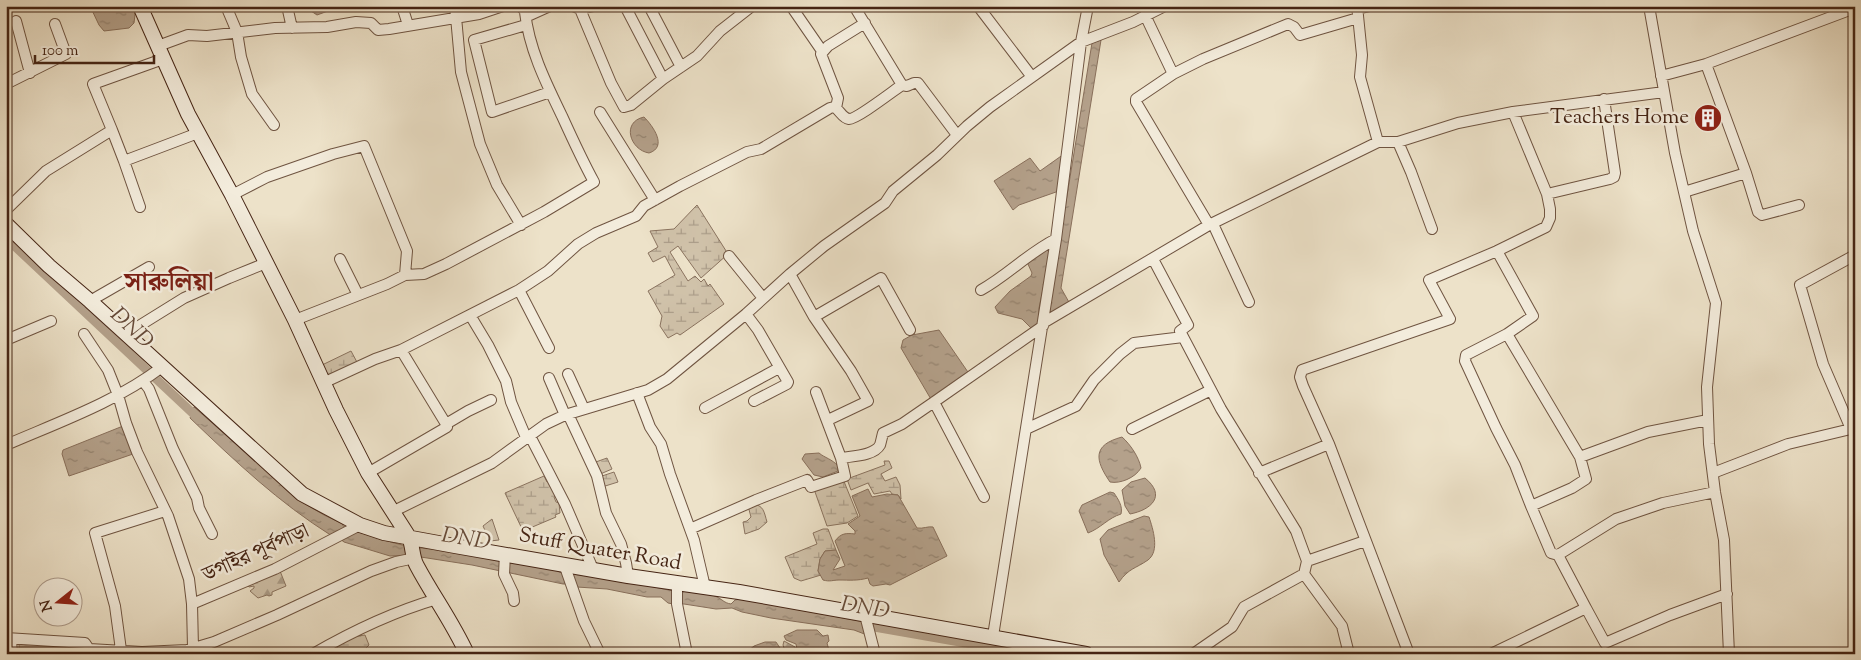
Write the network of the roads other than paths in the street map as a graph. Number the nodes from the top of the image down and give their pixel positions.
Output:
1 (140, 6) edge
2 (226, 6) edge
3 (287, 6) edge
4 (402, 6) edge
5 (456, 6) edge
6 (503, 6) edge
7 (550, 6) edge
8 (594, 6) edge
9 (625, 6) edge
10 (650, 6) edge
11 (752, 6) edge
12 (791, 6) edge
13 (854, 6) edge
14 (978, 6) edge
15 (1088, 6) edge
16 (1165, 6) edge
17 (1370, 6) edge
18 (1649, 6) edge
19 (577, 8) edge
20 (1855, 8) edge
21 (523, 9) edge
22 (1357, 11) edge
23 (1145, 15) junction
24 (457, 18) junction
25 (16, 21) dead end
26 (865, 23) junction
27 (55, 24) dead end
28 (526, 24) junction
29 (408, 25) junction
30 (292, 28) junction
31 (237, 32) junction
32 (474, 40) junction
33 (1081, 42) junction
34 (459, 45) junction
35 (822, 52) junction
36 (161, 53) junction
37 (1706, 64) junction
38 (681, 68) junction
39 (30, 73) junction
40 (1173, 74) junction
41 (1661, 76) junction
42 (1032, 77) junction
43 (663, 78) junction
44 (6, 84) edge
45 (902, 85) junction
46 (550, 92) junction
47 (1664, 92) junction
48 (1604, 99) junction
49 (836, 108) junction
50 (600, 112) dead end
51 (1513, 112) junction
52 (274, 125) dead end
53 (112, 130) junction
54 (198, 133) junction
55 (957, 135) junction
56 (1378, 142) junction
57 (1398, 142) junction
58 (124, 161) junction
59 (1746, 173) junction
60 (1684, 192) junction
61 (1546, 194) junction
62 (232, 195) junction
63 (655, 200) junction
64 (1799, 205) dead end
65 (140, 207) dead end
66 (6, 210) edge
67 (6, 224) edge
68 (521, 224) junction
69 (1211, 224) junction
70 (1432, 229) dead end
71 (1056, 239) junction
72 (1497, 251) junction
73 (1855, 255) edge
74 (729, 256) dead end
75 (340, 259) dead end
76 (1153, 259) junction
77 (266, 263) junction
78 (149, 267) dead end
79 (790, 274) junction
80 (405, 275) junction
81 (518, 290) junction
82 (981, 290) dead end
83 (358, 295) junction
84 (763, 298) junction
85 (90, 301) junction
86 (1249, 302) dead end
87 (746, 314) junction
88 (470, 315) junction
89 (814, 317) junction
90 (295, 320) junction
91 (51, 321) dead end
92 (1043, 324) junction
93 (910, 330) dead end
94 (84, 334) dead end
95 (126, 334) junction
96 (1507, 334) junction
97 (1183, 336) junction
98 (6, 340) edge
99 (549, 348) dead end
100 (401, 350) junction
101 (162, 367) junction
102 (779, 368) junction
103 (568, 374) dead end
104 (549, 378) dead end
105 (143, 381) junction
106 (323, 382) junction
107 (1211, 390) junction
108 (816, 392) dead end
109 (637, 393) junction
110 (118, 394) junction
111 (492, 400) dead end
112 (754, 402) dead end
113 (934, 402) junction
114 (705, 408) dead end
115 (584, 409) junction
116 (566, 415) junction
117 (828, 420) junction
118 (1708, 420) junction
119 (446, 424) junction
120 (1853, 428) edge
121 (1026, 429) junction
122 (1132, 429) dead end
123 (530, 436) junction
124 (1329, 444) junction
125 (6, 445) edge
126 (1580, 457) junction
127 (841, 458) junction
128 (368, 473) junction
129 (1258, 473) junction
130 (1713, 473) junction
131 (1715, 492) junction
132 (984, 497) dead end
133 (1530, 506) junction
134 (165, 510) junction
135 (392, 512) junction
136 (356, 527) junction
137 (690, 529) junction
138 (212, 534) dead end
139 (1366, 540) junction
140 (413, 551) junction
141 (1558, 554) junction
142 (505, 557) junction
143 (1307, 561) junction
144 (565, 568) junction
145 (594, 569) junction
146 (1304, 574) junction
147 (628, 576) junction
148 (705, 587) junction
149 (677, 588) junction
150 (1727, 594) junction
151 (437, 599) junction
152 (514, 601) dead end
153 (192, 604) junction
154 (1586, 608) junction
155 (866, 618) junction
156 (993, 636) junction
157 (8, 639) edge
158 (1020, 648) edge
159 (120, 650) junction
160 (189, 650) edge
161 (89, 651) edge
162 (12, 654) edge
163 (313, 654) edge
164 (467, 654) edge
165 (600, 654) edge
166 (687, 654) edge
167 (875, 654) edge
168 (1086, 654) edge
169 (1193, 654) edge
170 (1349, 654) edge
171 (1410, 654) edge
172 (1491, 654) edge
173 (1729, 654) edge

1 - 36 street
2 - 31 street
3 - 30 street
4 - 29 street
5 - 24 street
6 - 24 street
7 - 21 street
8 - 19 street
9 - 43 street
10 - 38 street
11 - 38 street
12 - 35 street
13 - 26 street
14 - 42 street
15 - 33 street
16 - 23 street
17 - 22 street
18 - 41 street
19 - 43 street
20 - 37 street
21 - 28 street
22 - 40 street
22 - 56 street
23 - 33 street
23 - 40 street
24 - 29 street
24 - 34 street
25 - 39 street
26 - 35 street
26 - 45 street
27 - 39 street
28 - 32 street
28 - 46 street
29 - 30 street
30 - 31 street
31 - 36 street
31 - 52 street
32 - 34 street
32 - 46 street
33 - 42 street
33 - 71 street
34 - 68 street
35 - 49 street
36 - 53 street
36 - 54 street
37 - 41 street
37 - 59 street
38 - 43 street
39 - 44 street
40 - 69 street
41 - 47 street
42 - 55 street
45 - 49 street
45 - 55 street
46 - 68 street
47 - 48 street
47 - 60 street
48 - 51 street
48 - 61 street
49 - 63 street
50 - 63 street
51 - 57 street
51 - 61 street
53 - 58 street
53 - 66 street
54 - 58 street
54 - 62 street
55 - 79 street
56 - 57 street
56 - 69 street
57 - 70 street
58 - 65 street
59 - 60 street
59 - 64 street
60 - 118 street
61 - 72 street
62 - 77 street
62 - 80 street
63 - 81 street
67 - 85 street, Stuff Quater Road
68 - 80 street
69 - 76 street
69 - 86 street
71 - 82 street
71 - 92 street
72 - 96 street
72 - 124 street
73 - 120 street
74 - 84 street
75 - 83 street
76 - 92 street
76 - 97 street
77 - 90 street
77 - 95 street
78 - 85 street
79 - 84 street
79 - 89 street
80 - 83 street
81 - 88 street
81 - 99 street
83 - 90 street
84 - 87 street
85 - 95 street, Stuff Quater Road
87 - 102 street
87 - 109 street
88 - 100 street
88 - 123 street
89 - 93 street
89 - 117 street
90 - 106 street
91 - 98 street
92 - 113 street
92 - 121 street
94 - 110 street
95 - 101 street, Stuff Quater Road
96 - 126 street
96 - 133 street
97 - 107 street
97 - 121 street
100 - 106 street
100 - 119 street
101 - 105 street
101 - 136 street, Stuff Quater Road
102 - 112 street
102 - 114 street
103 - 115 street
104 - 116 street
105 - 110 street
105 - 138 street
106 - 128 street
107 - 122 street
107 - 129 street
108 - 117 street
109 - 115 street
109 - 137 street
110 - 125 street
110 - 134 street
111 - 119 street
113 - 127 street
113 - 132 street
115 - 116 street
116 - 123 street
116 - 147 street
117 - 127 street
118 - 126 street
118 - 130 street
119 - 128 street
120 - 130 street
121 - 156 street
123 - 135 street
123 - 145 street
124 - 129 street
124 - 139 street
126 - 133 street
127 - 137 street
128 - 135 street
129 - 143 street
130 - 131 street
131 - 141 street
131 - 150 street
133 - 141 street
134 - 153 street
134 - 159 street
135 - 140 street
136 - 140 street, Stuff Quater Road
136 - 153 street, ডগাইর পূর্বপাড়া
137 - 148 street
139 - 143 street
139 - 171 street
140 - 142 street, Stuff Quater Road
140 - 151 street
140 - 160 street
141 - 154 street
142 - 144 street, Stuff Quater Road
142 - 152 street
143 - 146 street
144 - 145 street, Stuff Quater Road
144 - 165 street
145 - 147 street, Stuff Quater Road
146 - 169 street
146 - 170 street
147 - 149 street, Stuff Quater Road
148 - 149 street, Stuff Quater Road
148 - 155 street, Stuff Quater Road
149 - 166 street
150 - 154 street
150 - 173 street
151 - 163 street
151 - 164 street
153 - 160 street
154 - 172 street
155 - 156 street, Stuff Quater Road
155 - 167 street
156 - 158 street, Stuff Quater Road
157 - 161 street
157 - 162 street
158 - 168 street, Stuff Quater Road
159 - 160 street
159 - 161 street

